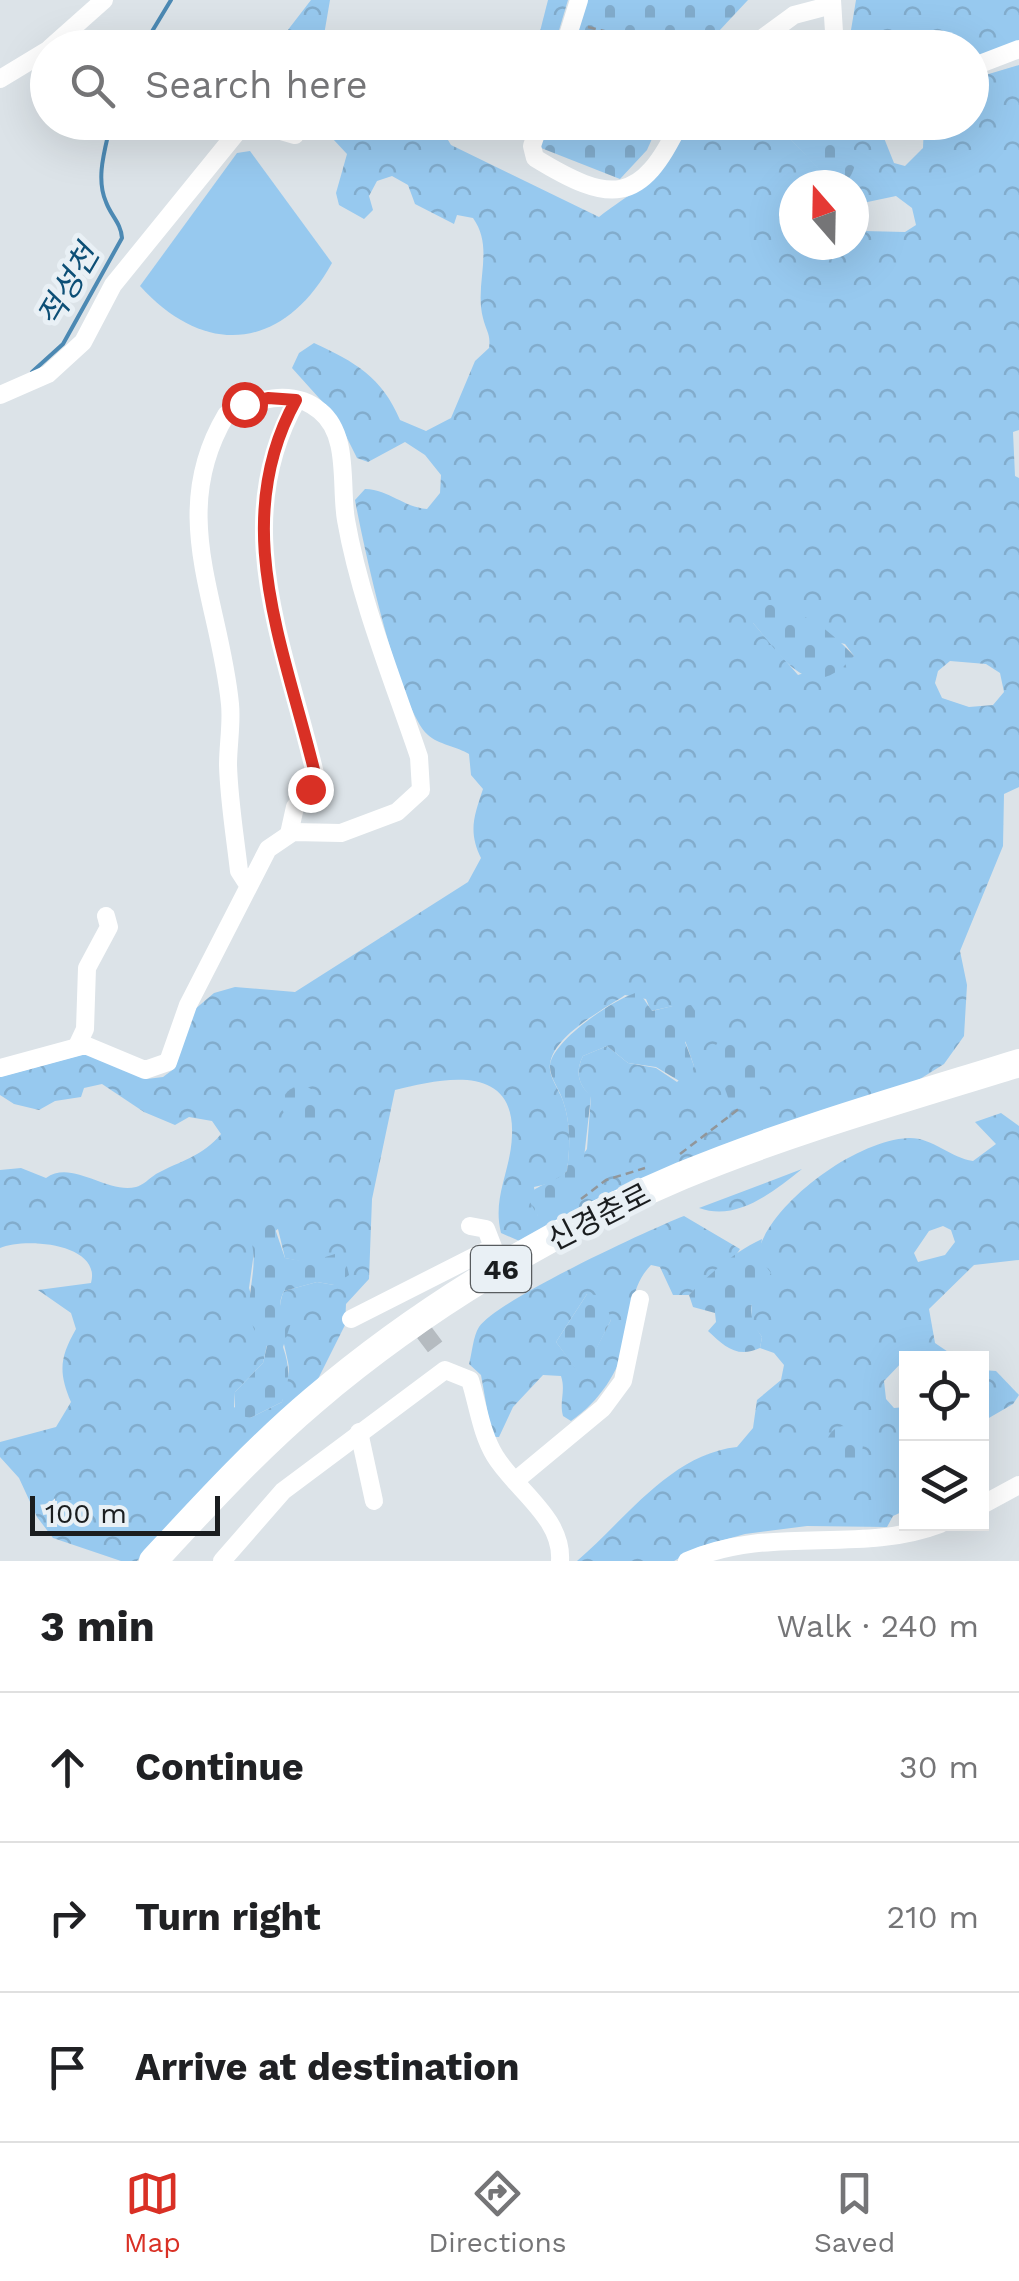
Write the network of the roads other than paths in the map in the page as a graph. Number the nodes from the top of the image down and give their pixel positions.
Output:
1 (104, 0) edge
2 (578, 0) edge
3 (832, 2) edge
4 (70, 30) edge
5 (570, 30) edge
6 (773, 30) edge
7 (834, 30) edge
8 (1019, 49) edge
9 (989, 60) edge
10 (30, 61) edge
11 (0, 79) edge
12 (231, 140) edge
13 (534, 140) edge
14 (670, 140) edge
15 (0, 395) edge
16 (296, 400) junction
17 (290, 834) junction
18 (248, 884) junction
19 (106, 916) dead end
20 (77, 1046) junction
21 (1019, 1064) edge
22 (0, 1068) edge
23 (1019, 1080) edge
24 (924, 1102) junction
25 (470, 1226) dead end
26 (640, 1299) dead end
27 (351, 1319) dead end
28 (439, 1352) tunnel mouth
29 (445, 1370) junction
30 (359, 1432) junction
31 (515, 1481) junction
32 (1019, 1485) edge
33 (374, 1500) dead end
34 (989, 1501) edge
35 (910, 1531) edge
36 (153, 1561) edge
37 (176, 1561) edge
38 (222, 1561) edge
39 (560, 1561) edge
40 (687, 1561) edge

1 - 4 street
2 - 5 street
3 - 6 street
3 - 7 street
8 - 9 street
10 - 11 street
12 - 15 street
13 - 14 street
16 - 17 street
16 - 17 street
16 - 18 street
17 - 18 street
18 - 20 street
19 - 20 street
20 - 22 street
21 - 24 highway, 신경춘로 / 46
23 - 24 highway, 신경춘로 / 46
24 - 36 highway, 신경춘로 / 46
24 - 37 highway, 신경춘로 / 46
25 - 27 street
26 - 31 street
28 - 29 street
29 - 30 street
29 - 31 street
30 - 33 street
30 - 38 street
31 - 39 street
32 - 34 street
35 - 40 street

